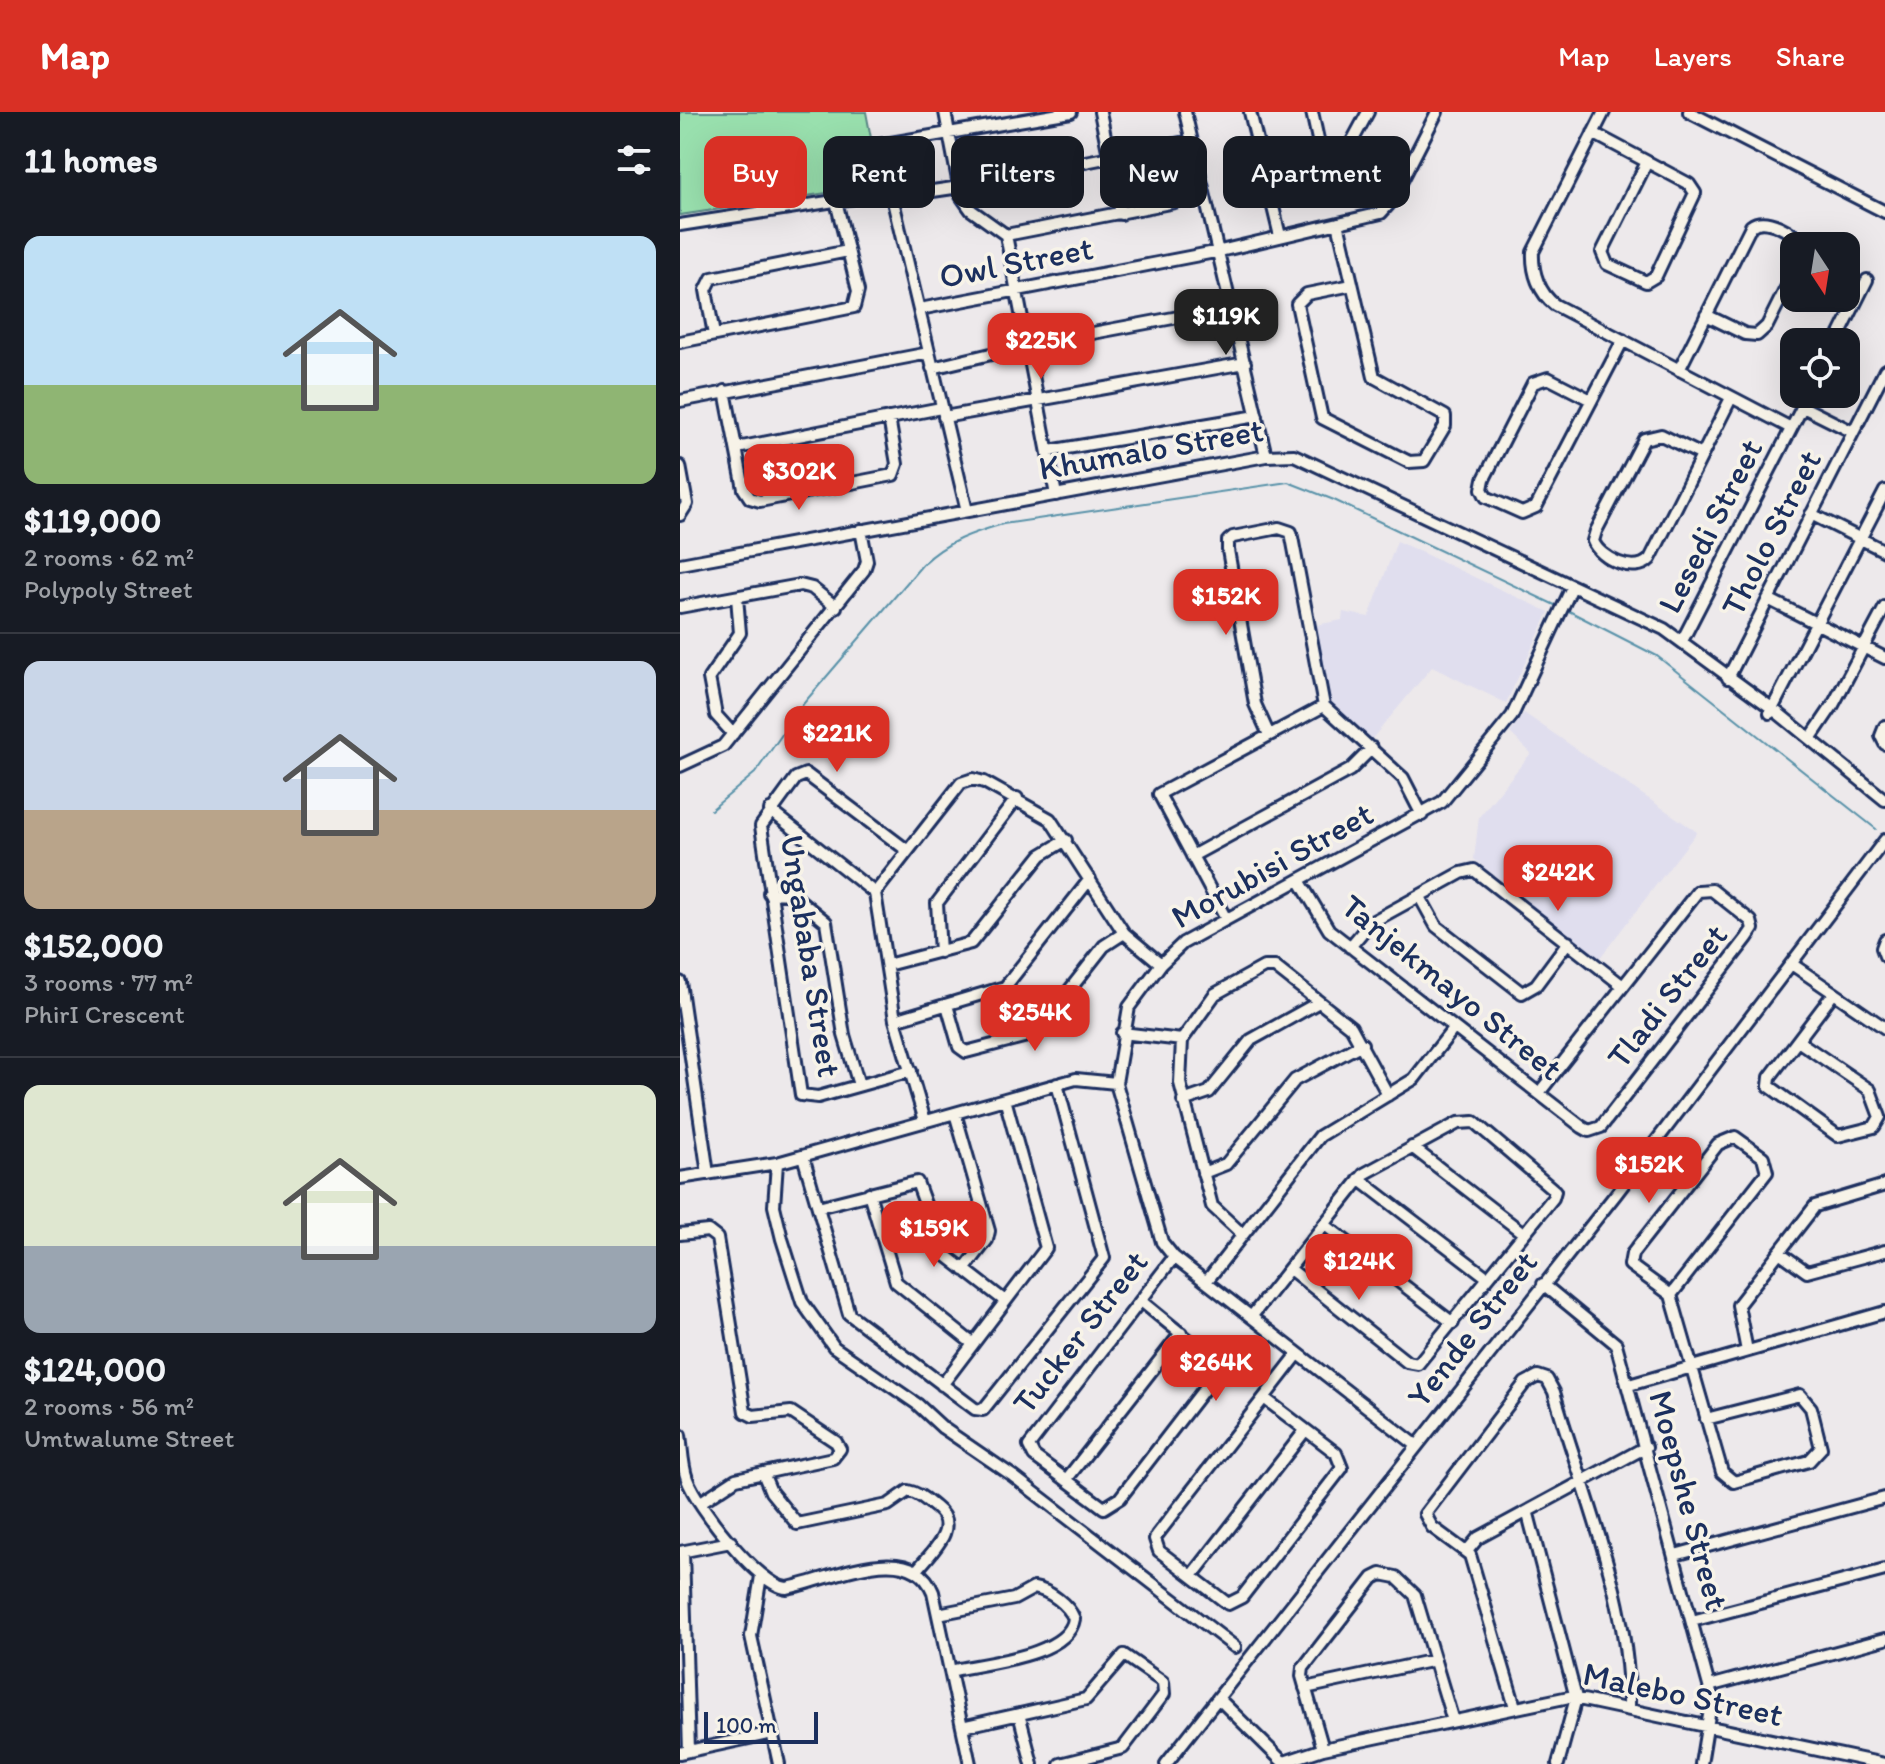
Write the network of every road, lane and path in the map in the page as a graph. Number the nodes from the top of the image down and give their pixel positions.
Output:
1 (945, 112) edge
2 (1071, 112) edge
3 (1100, 112) edge
4 (1185, 112) edge
5 (1250, 112) edge
6 (1312, 112) edge
7 (1368, 112) edge
8 (1437, 112) edge
9 (1604, 112) edge
10 (1689, 112) edge
11 (949, 132) junction
12 (1593, 133) junction
13 (927, 136) edge
14 (1105, 136) edge
15 (1189, 136) edge
16 (1256, 136) edge
17 (1317, 136) edge
18 (1356, 136) edge
19 (951, 142) edge
20 (1647, 162) junction
21 (823, 203) edge
22 (1207, 206) edge
23 (838, 208) edge
24 (895, 208) edge
25 (970, 208) edge
26 (1120, 208) edge
27 (1145, 208) edge
28 (1273, 208) edge
29 (1885, 212) edge
30 (1121, 214) junction
31 (1338, 223) junction
32 (680, 225) edge
33 (1786, 232) edge
34 (1006, 235) junction
35 (1280, 236) junction
36 (848, 251) junction
37 (1220, 251) junction
38 (1867, 280) dead end
39 (1352, 285) junction
40 (1018, 291) junction
41 (1780, 300) edge
42 (1232, 307) junction
43 (920, 309) junction
44 (1706, 315) junction
45 (1843, 328) edge
46 (714, 335) junction
47 (1623, 340) junction
48 (680, 342) edge
49 (1029, 345) junction
50 (929, 353) junction
51 (1245, 363) junction
52 (932, 368) junction
53 (1679, 370) junction
54 (1883, 378) edge
55 (725, 391) junction
56 (1731, 398) junction
57 (1039, 399) junction
58 (1591, 400) junction
59 (680, 401) edge
60 (1802, 408) edge
61 (1805, 408) edge
62 (943, 413) junction
63 (1257, 416) junction
64 (889, 418) junction
65 (1791, 428) junction
66 (1853, 432) junction
67 (737, 448) junction
68 (1049, 451) junction
69 (1702, 455) junction
70 (1266, 456) junction
71 (680, 466) edge
72 (1885, 491) edge
73 (1056, 495) junction
74 (967, 511) junction
75 (1811, 514) junction
76 (680, 515) edge
77 (861, 530) junction
78 (1861, 539) junction
79 (1885, 551) edge
80 (680, 564) edge
81 (1572, 587) junction
82 (737, 597) junction
83 (1768, 599) junction
84 (680, 607) edge
85 (836, 607) junction
86 (1885, 607) edge
87 (1817, 624) junction
88 (1682, 641) junction
89 (1864, 648) junction
90 (1885, 658) edge
91 (1728, 678) junction
92 (1324, 706) junction
93 (1769, 710) junction
94 (1885, 726) edge
95 (733, 734) junction
96 (1269, 735) junction
97 (1810, 739) junction
98 (1885, 744) edge
99 (1372, 748) junction
100 (680, 766) edge
101 (1017, 798) junction
102 (1885, 800) edge
103 (1885, 808) edge
104 (770, 810) junction
105 (1422, 815) junction
106 (1066, 840) junction
107 (1885, 840) edge
108 (908, 851) junction
109 (1885, 851) edge
110 (1192, 856) junction
111 (1090, 879) junction
112 (1299, 880) junction
113 (769, 893) junction
114 (875, 893) junction
115 (1420, 897) junction
116 (1226, 919) junction
117 (1821, 928) junction
118 (1124, 933) junction
119 (1885, 940) edge
120 (1568, 942) junction
121 (1350, 947) junction
122 (940, 952) junction
123 (1885, 956) edge
124 (1161, 964) junction
125 (887, 965) junction
126 (1793, 965) junction
127 (680, 982) edge
128 (1623, 986) junction
129 (1833, 994) junction
130 (1319, 1002) junction
131 (947, 1005) junction
132 (895, 1020) junction
133 (1454, 1028) junction
134 (1885, 1028) edge
135 (684, 1033) edge
136 (1122, 1033) junction
137 (1182, 1040) junction
138 (1798, 1041) junction
139 (1362, 1044) junction
140 (911, 1071) junction
141 (1116, 1083) junction
142 (1057, 1084) junction
143 (859, 1085) junction
144 (1539, 1093) junction
145 (1388, 1095) junction
146 (1005, 1099) junction
147 (1183, 1101) junction
148 (955, 1113) junction
149 (925, 1121) junction
150 (1582, 1127) joint
151 (1412, 1147) junction
152 (803, 1156) junction
153 (777, 1163) junction
154 (1203, 1173) junction
155 (708, 1174) junction
156 (680, 1178) edge
157 (1359, 1179) junction
158 (1885, 1185) edge
159 (869, 1193) junction
160 (818, 1207) junction
161 (1325, 1225) junction
162 (1523, 1233) junction
163 (680, 1234) edge
164 (1242, 1234) junction
165 (1885, 1251) edge
166 (1779, 1252) junction
167 (1174, 1257) junction
168 (1290, 1269) junction
169 (964, 1270) junction
170 (1488, 1278) junction
171 (1206, 1282) junction
172 (1543, 1284) junction
173 (1671, 1295) junction
174 (1005, 1301) junction
175 (1141, 1301) junction
176 (1885, 1312) edge
177 (1251, 1317) junction
178 (1453, 1323) junction
179 (1181, 1333) junction
180 (972, 1343) junction
181 (1747, 1351) junction
182 (1298, 1354) junction
183 (1691, 1367) junction
184 (942, 1385) junction
185 (1629, 1385) junction
186 (1264, 1398) junction
187 (1706, 1419) junction
188 (1304, 1432) junction
189 (680, 1435) edge
190 (1416, 1445) junction
191 (1646, 1447) junction
192 (763, 1473) junction
193 (1066, 1480) junction
194 (1581, 1485) junction
195 (1885, 1498) edge
196 (701, 1502) junction
197 (1528, 1514) junction
198 (731, 1542) junction
199 (1467, 1551) junction
200 (682, 1552) edge
201 (1675, 1555) junction
202 (918, 1569) junction
203 (1885, 1570) edge
204 (761, 1576) junction
205 (1192, 1576) junction
206 (938, 1614) junction
207 (1692, 1621) junction
208 (1885, 1639) edge
209 (1235, 1647) dead end
210 (1435, 1660) junction
211 (950, 1671) junction
212 (1709, 1686) junction
213 (1305, 1688) junction
214 (1218, 1698) junction
215 (1576, 1698) junction
216 (1515, 1707) junction
217 (1629, 1709) junction
218 (1019, 1714) junction
219 (1453, 1721) junction
220 (962, 1727) junction
221 (1709, 1728) junction
222 (772, 1733) junction
223 (1323, 1749) junction
224 (685, 1752) edge
225 (1285, 1763) edge
226 (779, 1764) edge
227 (970, 1764) edge
228 (1032, 1764) edge
229 (1060, 1764) edge
230 (1166, 1764) edge
231 (1558, 1764) edge
232 (1701, 1764) edge
233 (1884, 1764) edge

1 - 11 street
2 - 11 street
3 - 14 street
4 - 15 street
5 - 16 street
6 - 17 street
7 - 18 street
8 - 31 street, Owl Street
9 - 12 street
10 - 29 street
11 - 13 street
11 - 19 street
12 - 20 street
12 - 47 street
20 - 20 street
21 - 32 street
22 - 37 street
23 - 36 street
24 - 43 street
25 - 34 street
26 - 30 street
27 - 30 street
28 - 35 street
30 - 34 street
31 - 35 street, Owl Street
31 - 39 street
33 - 44 street
34 - 40 street
35 - 37 street, Owl Street
36 - 46 street
36 - 46 street
37 - 40 street, Owl Street
37 - 42 street
38 - 45 street
39 - 39 street
40 - 43 street, Owl Street
40 - 49 street
41 - 44 street
42 - 49 street
42 - 51 street
43 - 50 street
44 - 53 street
46 - 48 street
47 - 53 street
47 - 58 street
49 - 52 street
49 - 57 street
50 - 52 street
50 - 55 street
51 - 57 street
51 - 63 street
52 - 62 street
53 - 56 street
54 - 66 street, Tholo Street
55 - 59 street
55 - 67 street
56 - 65 street
56 - 69 street
57 - 62 street
57 - 68 street
58 - 58 street
60 - 65 street, Lesedi Street
61 - 66 street
62 - 64 street
62 - 74 street
63 - 68 street
63 - 70 street
64 - 67 street
64 - 67 street
65 - 88 street, Lesedi Street
66 - 75 street, Tholo Street
68 - 73 street
69 - 69 street
70 - 73 street, Khumalo Street
70 - 81 street, Khumalo Street
71 - 76 street
72 - 78 street
73 - 74 street, Khumalo Street
74 - 77 street, Khumalo Street
75 - 78 street
75 - 83 street, Tholo Street
77 - 80 street, Khumalo Street
77 - 85 street
78 - 79 street
78 - 87 street
81 - 88 street, Khumalo Street
81 - 105 street, Morubisi Street
82 - 84 street
82 - 85 street
82 - 95 street
83 - 87 street
83 - 91 street, Tholo Street
85 - 95 street
86 - 89 street
87 - 89 street
87 - 93 street
88 - 91 street, Khumalo Street
89 - 90 street
89 - 97 street
91 - 93 street, Khumalo Street
92 - 96 street
92 - 96 street
92 - 99 street
93 - 97 street, Khumalo Street
93 - 103 street, Khumalo Street
94 - 98 street
95 - 100 street
96 - 110 street
97 - 102 street, Khumalo Street
99 - 105 street
99 - 110 street
101 - 106 street
101 - 108 street
101 - 122 street
104 - 108 street
104 - 113 street, Ungababa Street
104 - 114 street
105 - 112 street, Morubisi Street
106 - 111 street
106 - 122 street
107 - 117 street, Yende Street
108 - 114 street
109 - 117 street, Yende Street
110 - 116 street
111 - 118 street
111 - 131 street
112 - 116 street, Morubisi Street
112 - 121 street, Tanjekmayo Street
113 - 143 street
113 - 143 street, Ungababa Street
114 - 125 street
115 - 120 street
115 - 120 street
115 - 121 street
116 - 124 street, Morubisi Street
117 - 126 street, Yende Street
118 - 124 street
118 - 131 street
119 - 123 street
120 - 128 street
121 - 133 street, Tanjekmayo Street
122 - 125 street
124 - 136 street, Morubisi Street
125 - 132 street
126 - 129 street
126 - 172 street, Yende Street
127 - 135 street
128 - 144 street
128 - 150 street, Tladi Street
129 - 134 street
129 - 138 street
130 - 137 street
130 - 139 street
130 - 147 street
131 - 132 street
132 - 140 street
133 - 144 street, Tanjekmayo Street
133 - 145 street
135 - 155 street
136 - 137 street
136 - 141 street, Morubisi Street
137 - 147 street
138 - 138 street
139 - 145 street
139 - 154 street
140 - 143 street, Ungababa Street
140 - 149 street
141 - 142 street
141 - 167 street, Morubisi Street
142 - 146 street
142 - 184 street
144 - 150 street, Tanjekmayo Street
145 - 164 street
146 - 148 street
146 - 174 street
147 - 154 street
148 - 149 street
148 - 169 street
149 - 152 street
151 - 157 street
151 - 162 street
151 - 162 street
152 - 153 street
152 - 160 street
153 - 155 street
153 - 209 street
154 - 164 street
155 - 156 street
157 - 161 street
157 - 170 street
158 - 166 street
159 - 160 street
159 - 169 street
159 - 180 street
160 - 184 street
161 - 168 street
161 - 178 street
162 - 170 street
163 - 192 street
164 - 171 street
165 - 166 street
166 - 181 street
167 - 171 street, Morubisi Street
167 - 175 street, Tucker Street
168 - 177 street
168 - 178 street
169 - 174 street
170 - 178 street
171 - 177 street, Morubisi Street
172 - 185 street, Moepshe Street
172 - 190 street, Yende Street
173 - 173 street
173 - 183 street
174 - 180 street
175 - 179 street
175 - 193 street, Tucker Street
176 - 181 street
177 - 182 street, Morubisi Street
179 - 193 street
179 - 193 street
180 - 184 street
181 - 183 street
182 - 186 street
182 - 190 street, Morubisi Street
183 - 185 street
183 - 187 street
185 - 191 street, Moepshe Street
186 - 188 street
186 - 205 street
187 - 187 street
188 - 205 street
188 - 205 street
189 - 196 street
190 - 214 street, Yende Street
191 - 194 street
191 - 201 street, Moepshe Street
192 - 196 street
192 - 202 street
194 - 197 street
194 - 199 street
194 - 217 street
195 - 201 street
196 - 198 street
197 - 199 street
197 - 215 street
198 - 200 street
198 - 204 street
199 - 216 street
200 - 224 street
201 - 207 street, Moepshe Street
202 - 204 street
202 - 206 street
203 - 207 street
204 - 222 street
206 - 211 street
206 - 211 street
207 - 212 street, Moepshe Street
208 - 212 street
210 - 213 street
210 - 213 street
210 - 219 street
211 - 220 street
212 - 221 street, Moepshe Street
213 - 223 street
214 - 225 street
214 - 230 street, Yende Street
215 - 216 street, Malebo Street
215 - 217 street, Malebo Street
215 - 231 street
216 - 219 street, Malebo Street
217 - 221 street, Malebo Street
218 - 220 street
218 - 228 street
218 - 229 street
219 - 223 street, Malebo Street
220 - 227 street
221 - 232 street, Moepshe Street
221 - 233 street, Malebo Street
222 - 224 street
222 - 226 street
223 - 225 street, Malebo Street

